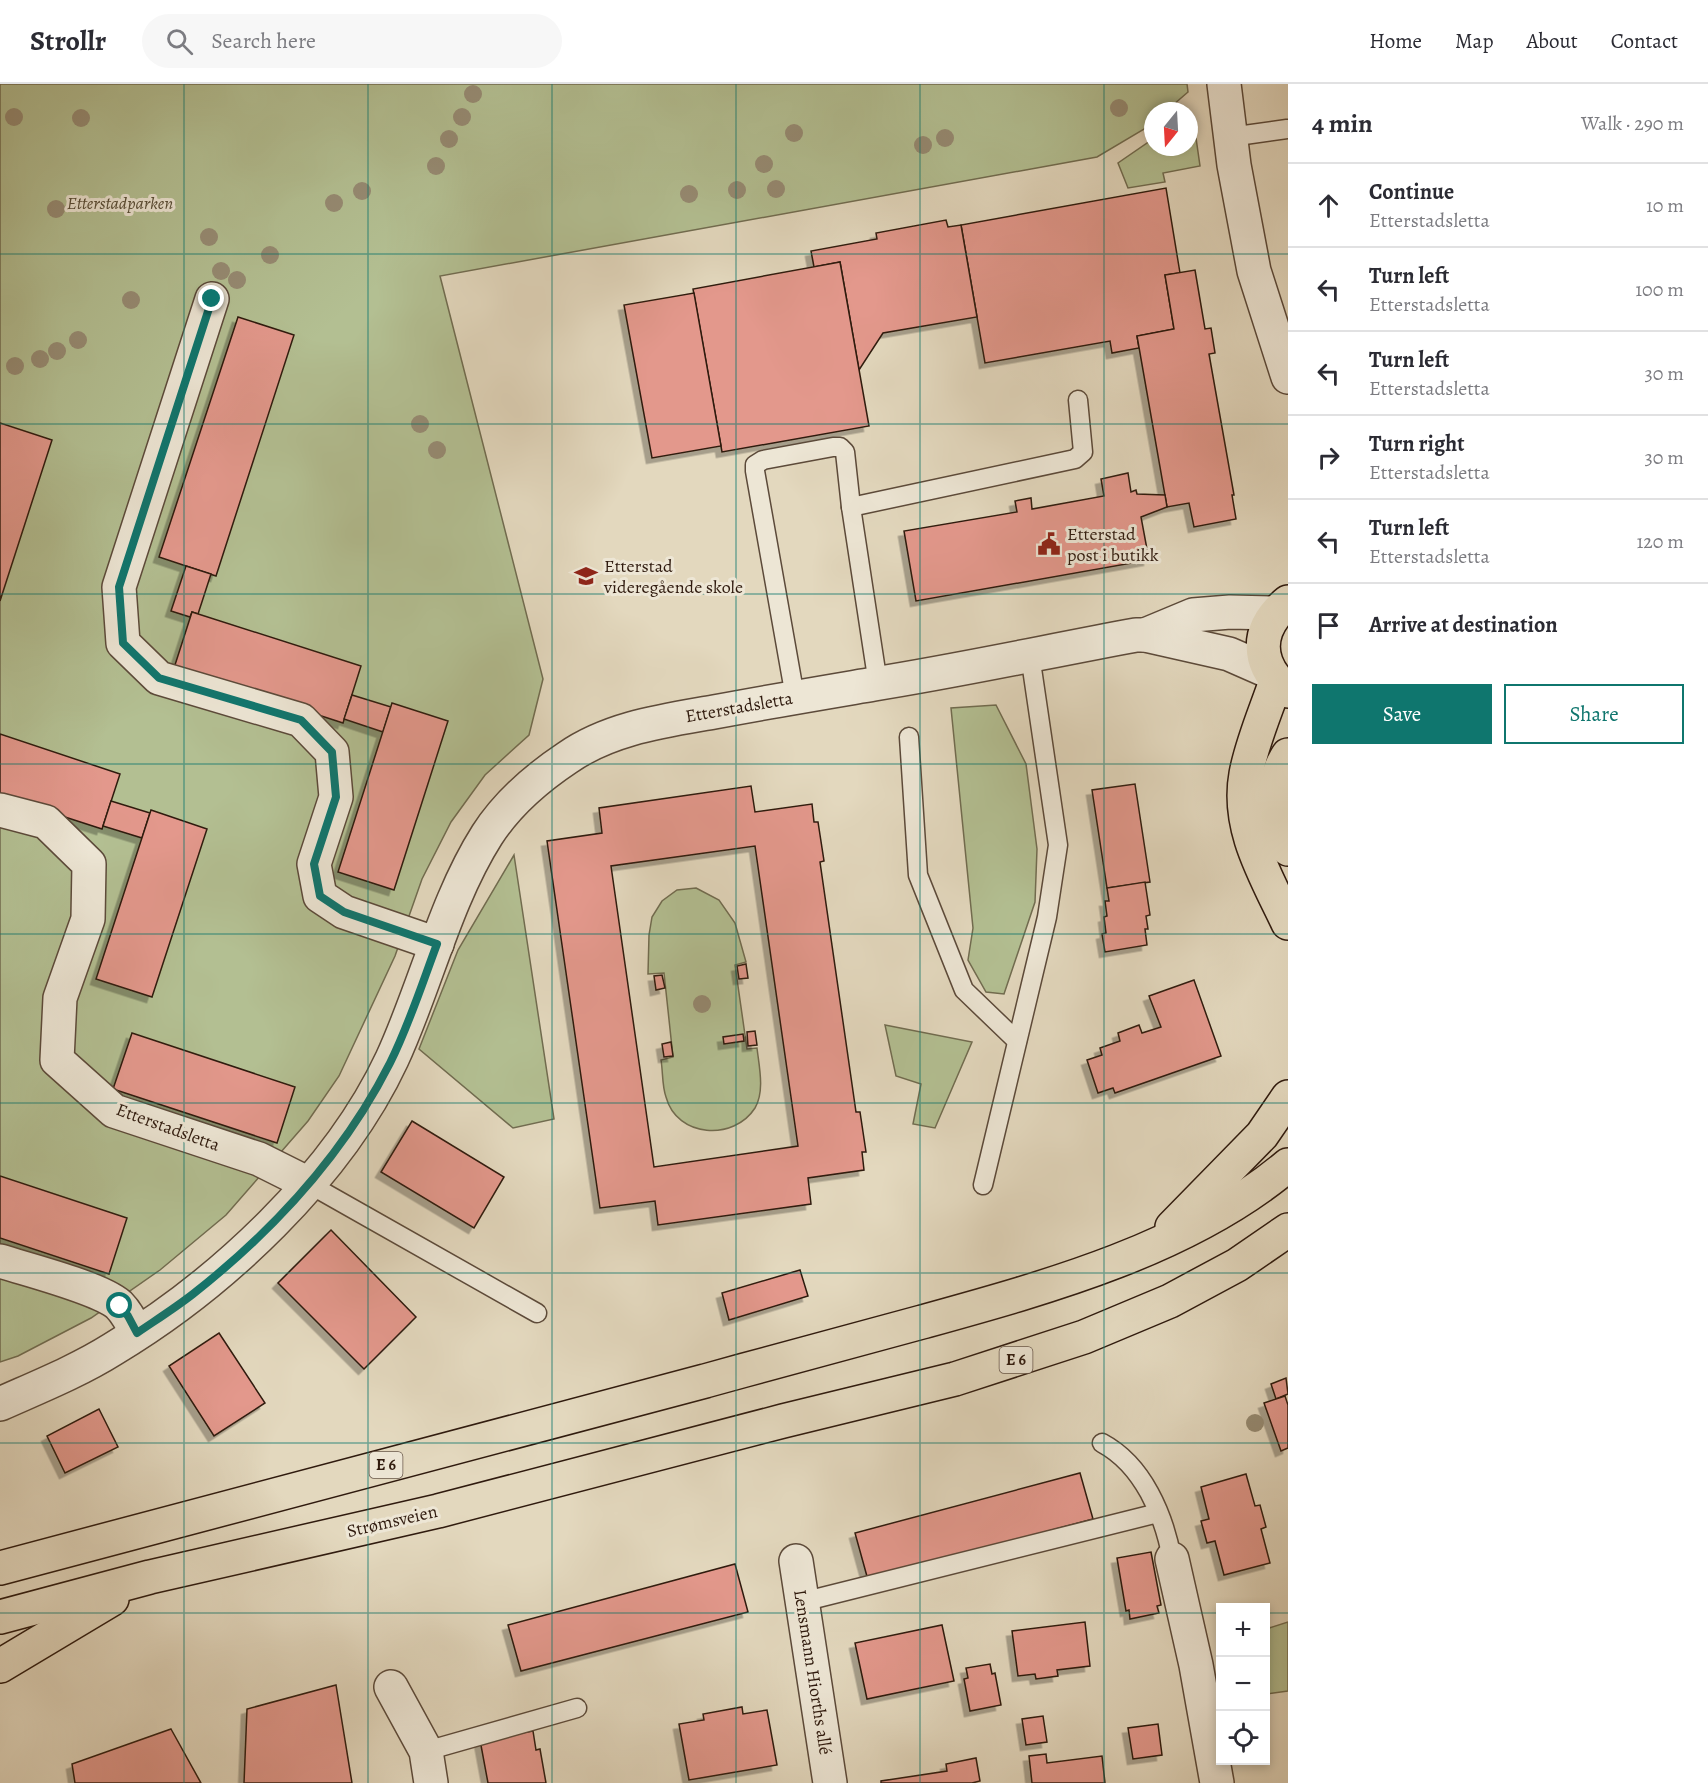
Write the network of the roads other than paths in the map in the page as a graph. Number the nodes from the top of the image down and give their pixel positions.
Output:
1 (1224, 84) edge
2 (1287, 129) edge
3 (1230, 137) junction
4 (212, 299) dead end
5 (1288, 377) edge
6 (1078, 400) dead end
7 (850, 507) junction
8 (1285, 605) edge
9 (1144, 635) junction
10 (1030, 655) junction
11 (1278, 681) edge
12 (878, 684) junction
13 (795, 697) junction
14 (909, 737) dead end
15 (1288, 755) edge
16 (0, 810) edge
17 (1288, 849) edge
18 (1288, 923) edge
19 (437, 944) junction
20 (1017, 1041) junction
21 (1288, 1097) edge
22 (1288, 1165) edge
23 (309, 1184) junction
24 (983, 1185) dead end
25 (1288, 1230) edge
26 (1154, 1245) junction
27 (1288, 1245) edge
28 (0, 1261) edge
29 (1237, 1265) junction
30 (537, 1313) dead end
31 (137, 1333) junction
32 (0, 1404) edge
33 (1102, 1443) dead end
34 (1158, 1513) junction
35 (1172, 1559) joint
36 (795, 1561) dead end
37 (0, 1568) edge
38 (150, 1577) junction
39 (802, 1602) junction
40 (0, 1617) edge
41 (0, 1665) edge
42 (391, 1688) dead end
43 (577, 1708) dead end
44 (426, 1751) junction
45 (431, 1783) edge
46 (830, 1783) edge
47 (1217, 1783) edge

1 - 3 street
2 - 3 lane
3 - 5 street
4 - 19 street
6 - 7 lane
7 - 12 lane
7 - 13 lane
8 - 9 street, Etterstadsletta
8 - 11 highway
9 - 10 street, Etterstadsletta
9 - 11 street, Etterstadsletta
10 - 12 street, Etterstadsletta
10 - 20 lane
11 - 18 highway
12 - 13 street, Etterstadsletta
13 - 19 street, Etterstadsletta
14 - 20 lane
15 - 17 highway
16 - 23 street, Etterstadsletta
19 - 23 street, Etterstadsletta
20 - 24 lane
21 - 26 highway
22 - 26 highway, E 6
23 - 30 lane
23 - 31 street, Etterstadsletta
25 - 29 highway, E 6
26 - 37 highway, E 6
27 - 29 highway, E 6
28 - 31 street
29 - 38 highway, Strømsveien / E 6
31 - 32 street, Etterstadsletta
33 - 34 lane
34 - 35 lane
34 - 39 lane
35 - 47 street
36 - 39 street, Lensmann Hiorths allé
38 - 40 highway, Strømsveien / E 6
38 - 41 highway
39 - 46 street, Lensmann Hiorths allé
42 - 44 street
43 - 44 lane
44 - 45 street

